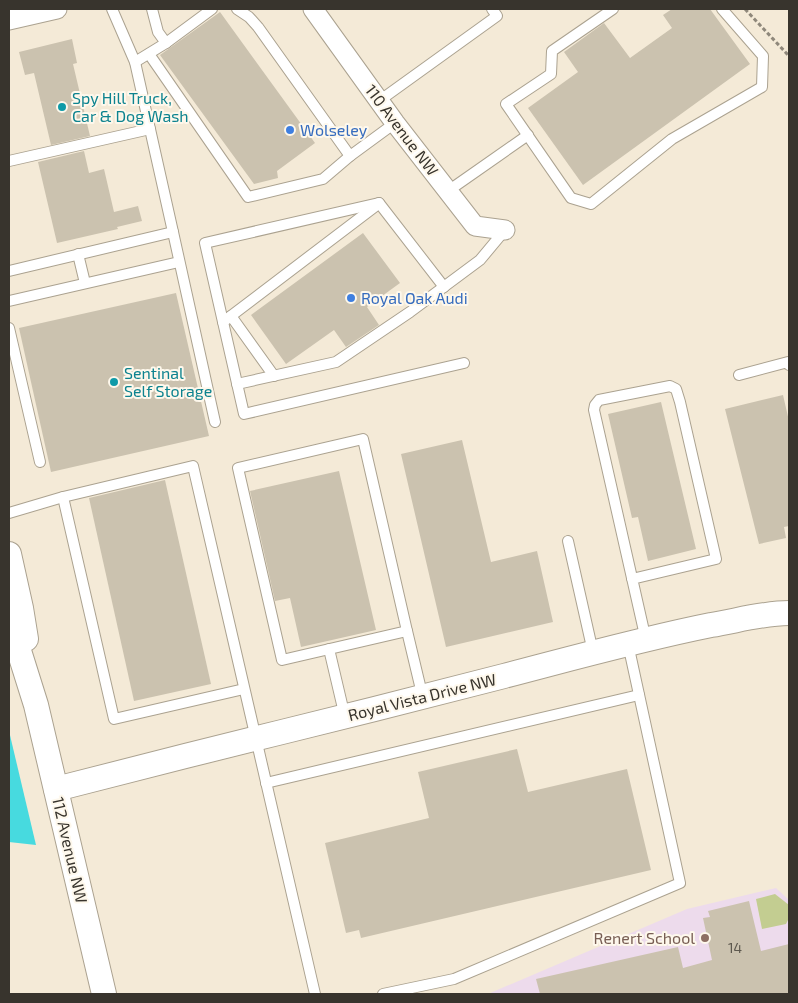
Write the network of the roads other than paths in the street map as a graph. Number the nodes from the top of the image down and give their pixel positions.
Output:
1 (57, 9) edge
2 (112, 9) edge
3 (152, 9) edge
4 (212, 9) edge
5 (237, 9) edge
6 (312, 9) edge
7 (492, 9) edge
8 (613, 9) edge
9 (722, 9) edge
10 (9, 20) edge
11 (166, 43) junction
12 (149, 54) junction
13 (135, 62) junction
14 (379, 101) junction
15 (395, 123) junction
16 (150, 129) junction
17 (528, 135) junction
18 (350, 156) junction
19 (9, 161) edge
20 (448, 191) junction
21 (380, 203) junction
22 (506, 230) joint
23 (172, 232) junction
24 (78, 254) junction
25 (179, 262) junction
26 (9, 271) edge
27 (85, 283) junction
28 (444, 287) junction
29 (9, 301) edge
30 (227, 319) junction
31 (9, 328) edge
32 (464, 363) dead end
33 (789, 365) edge
34 (738, 375) dead end
35 (274, 376) junction
36 (237, 384) junction
37 (215, 422) dead end
38 (40, 462) dead end
39 (62, 497) junction
40 (9, 513) edge
41 (568, 541) dead end
42 (9, 554) edge
43 (632, 579) junction
44 (789, 613) edge
45 (9, 619) edge
46 (407, 631) junction
47 (637, 642) junction
48 (329, 649) junction
49 (593, 652) junction
50 (244, 690) junction
51 (639, 695) junction
52 (422, 698) junction
53 (36, 705) junction
54 (345, 717) junction
55 (256, 738) junction
56 (266, 782) junction
57 (56, 789) junction
58 (104, 994) edge
59 (315, 994) edge
60 (383, 994) edge

1 - 10 street
2 - 13 lane
3 - 11 lane
4 - 11 lane
5 - 18 lane
6 - 14 street, 110 Avenue NW
7 - 14 lane
8 - 17 lane
9 - 17 lane
11 - 12 lane
12 - 13 lane
12 - 18 lane
13 - 16 lane
14 - 15 street, 110 Avenue NW
15 - 18 lane
15 - 20 street, 110 Avenue NW
16 - 19 lane
16 - 23 lane
17 - 20 lane
20 - 22 street, 110 Avenue NW
21 - 28 lane
21 - 30 lane
21 - 30 lane
22 - 28 lane
23 - 24 lane
23 - 25 lane
24 - 26 lane
24 - 27 lane
25 - 27 lane
25 - 37 lane
27 - 29 lane
28 - 35 lane
30 - 35 lane
30 - 36 lane
31 - 38 lane
32 - 36 lane
33 - 34 lane
35 - 36 lane
39 - 40 lane
39 - 50 lane
39 - 50 lane
41 - 49 lane
42 - 53 street, 112 Avenue NW
43 - 43 lane
43 - 47 lane
44 - 47 street, Royal Vista Drive NW
45 - 53 street, 112 Avenue NW
46 - 48 lane
46 - 48 lane
46 - 52 lane
47 - 49 street, Royal Vista Drive NW
47 - 51 lane
48 - 54 lane
49 - 52 street, Royal Vista Drive NW
50 - 55 lane
51 - 56 lane
51 - 60 lane
52 - 54 street, Royal Vista Drive NW
53 - 57 street, 112 Avenue NW
54 - 55 street, Royal Vista Drive NW
55 - 56 lane
55 - 57 street, Royal Vista Drive NW
56 - 59 lane
57 - 58 street, 112 Avenue NW

